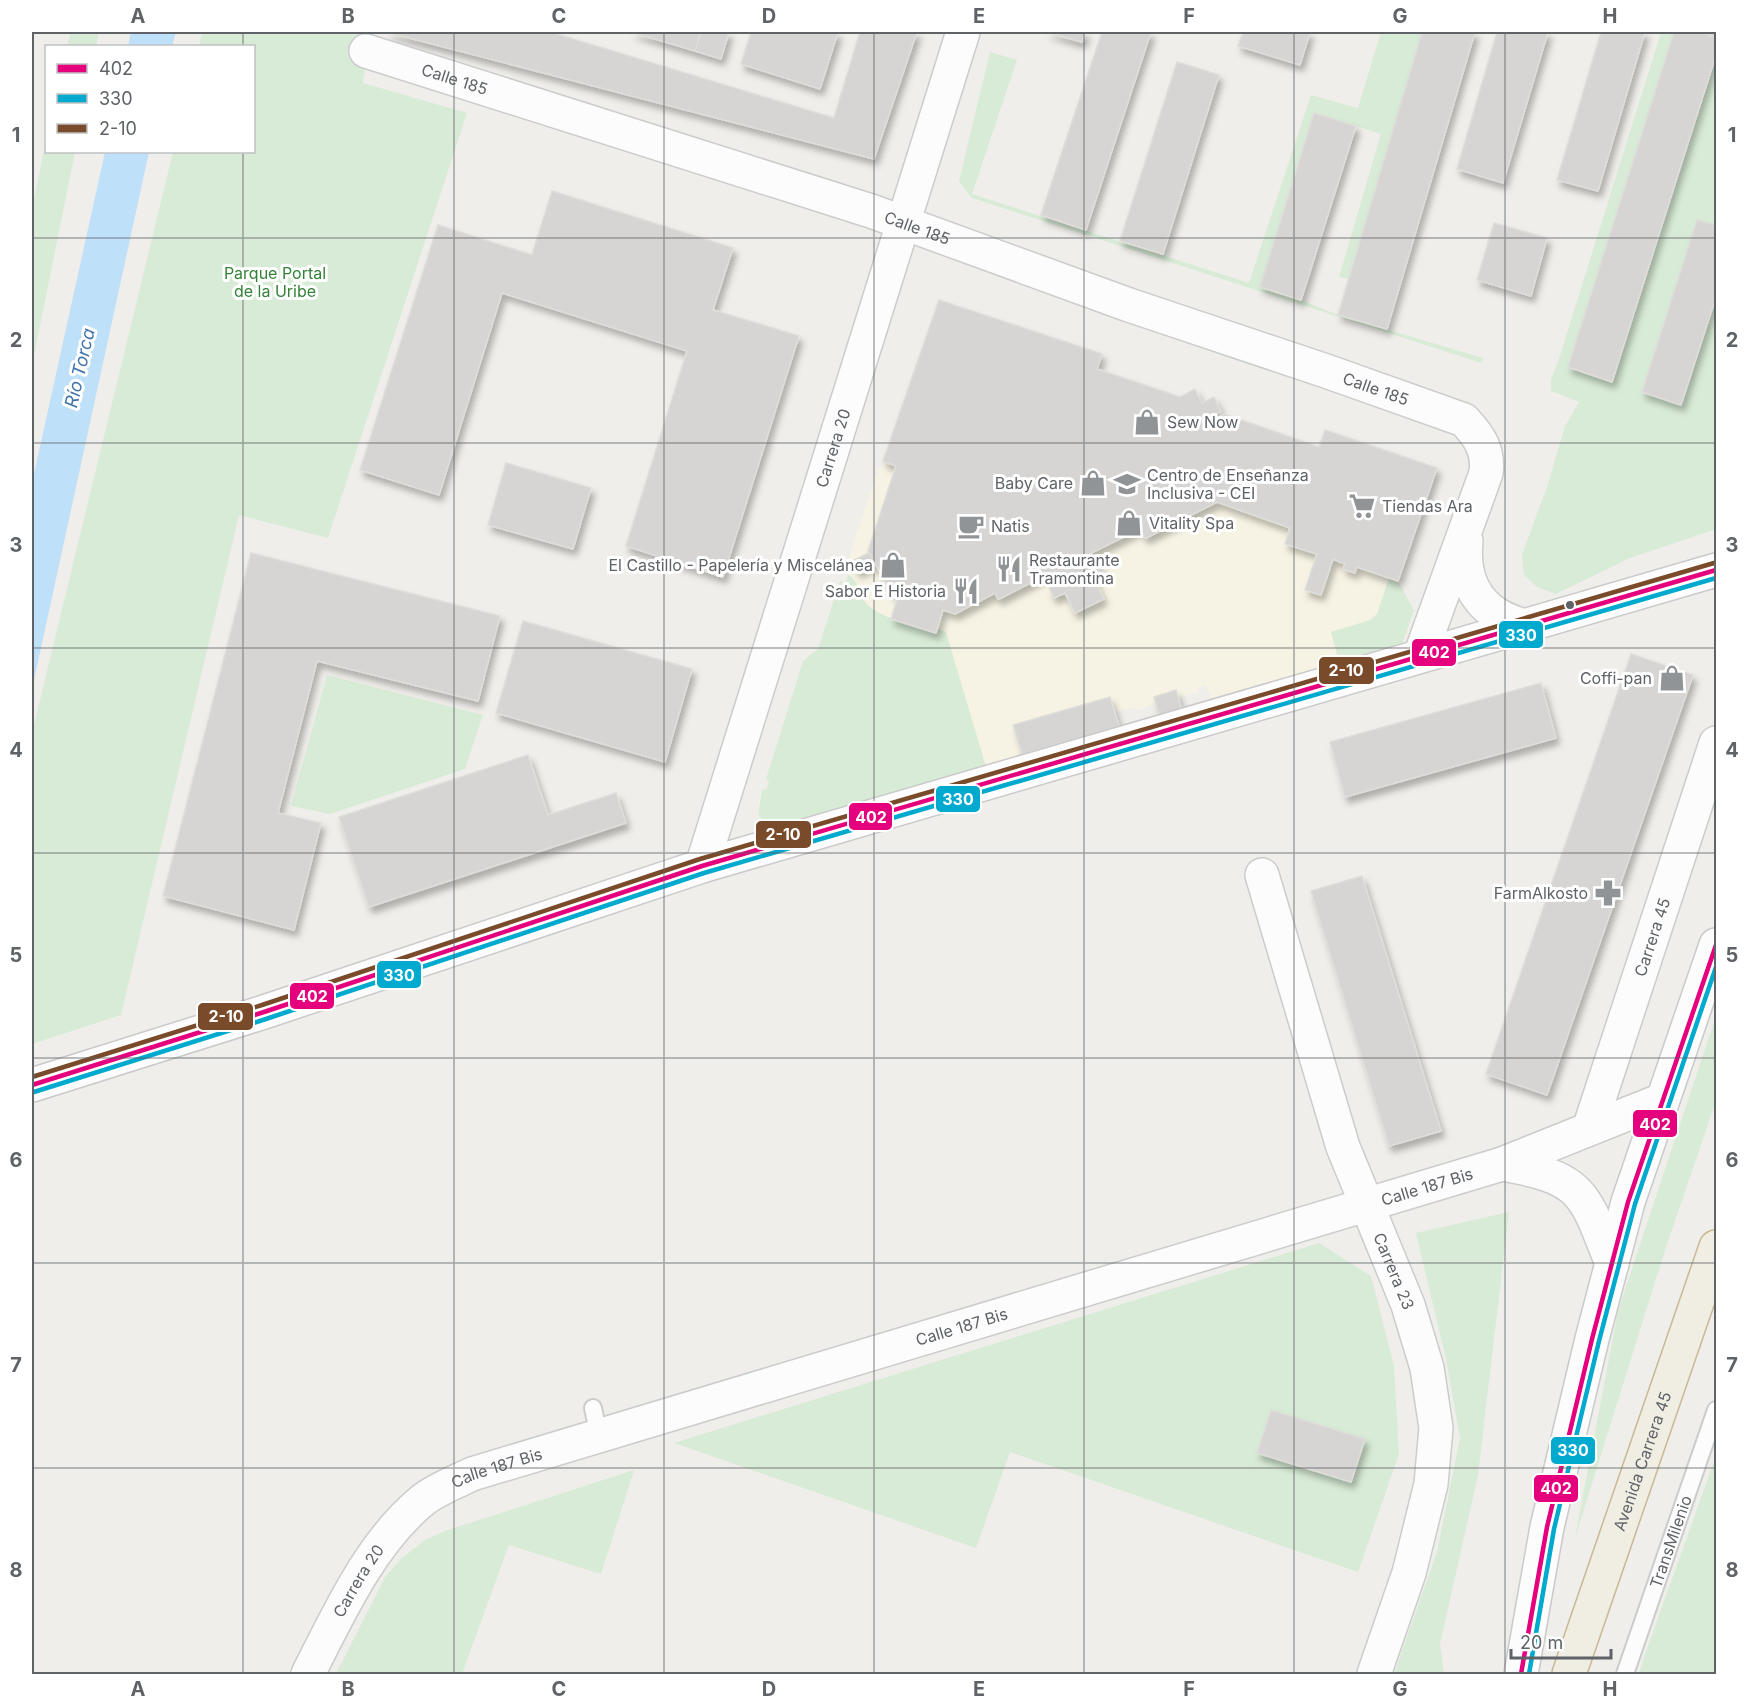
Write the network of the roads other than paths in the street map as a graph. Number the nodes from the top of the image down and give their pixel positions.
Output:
1 (963, 32) edge
2 (366, 51) dead end
3 (903, 223) junction
4 (1468, 524) junction
5 (1716, 570) edge
6 (1524, 626) junction
7 (1420, 656) junction
8 (1716, 743) edge
9 (702, 866) junction
10 (1262, 875) dead end
11 (1716, 945) edge
12 (32, 1086) edge
13 (1662, 1100) junction
14 (1589, 1129) junction
15 (1502, 1164) junction
16 (1366, 1205) junction
17 (1716, 1247) edge
18 (1612, 1264) junction
19 (1716, 1410) edge
20 (425, 1499) joint
21 (308, 1674) edge
22 (1374, 1674) edge
23 (1521, 1674) edge
24 (1569, 1674) edge
25 (1624, 1674) edge

1 - 3 street, Carrera 20
2 - 3 street, Calle 185
3 - 4 street, Calle 185
3 - 9 street, Carrera 20
4 - 6 street
4 - 7 street
5 - 6 street
6 - 7 street
7 - 9 street
8 - 14 street, Carrera 45
9 - 12 street
10 - 16 street, Carrera 23
11 - 13 street
13 - 14 street, Calle 187 Bis
13 - 18 street
14 - 15 street, Calle 187 Bis
15 - 16 street, Calle 187 Bis
15 - 18 street, Calle 187 Bis
16 - 20 street, Calle 187 Bis
16 - 22 street, Carrera 23
17 - 24 highway, Avenida Carrera 45
18 - 23 street
19 - 25 lane, TransMilenio
20 - 21 street, Carrera 20

